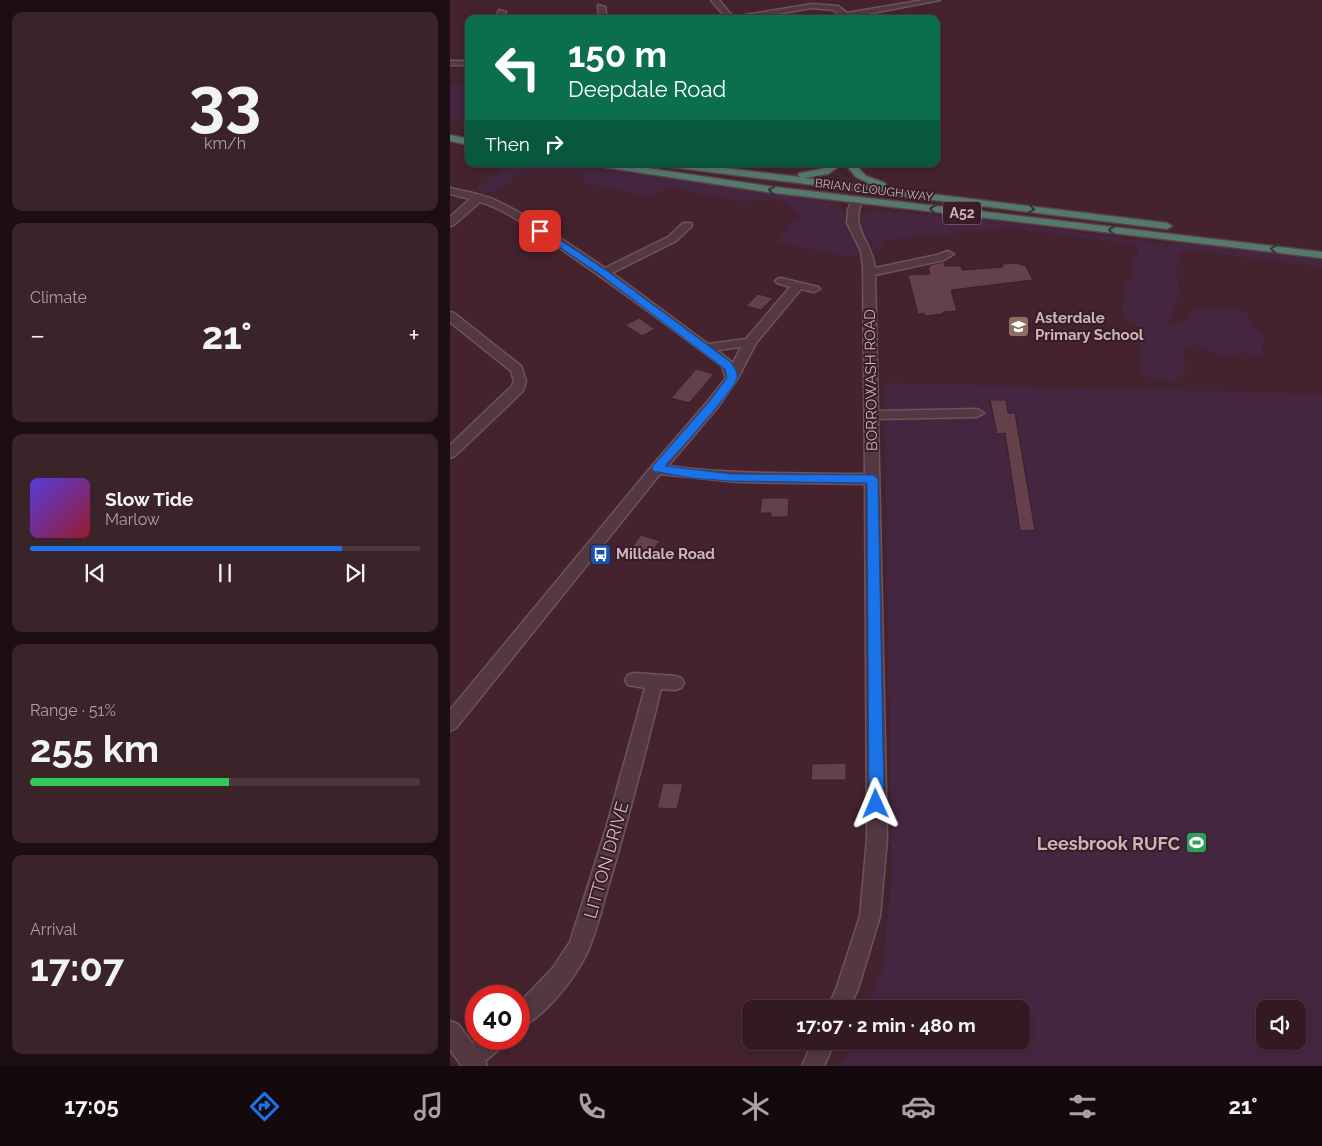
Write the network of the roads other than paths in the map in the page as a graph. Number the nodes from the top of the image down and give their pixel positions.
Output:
1 (715, 0) edge
2 (936, 0) edge
3 (601, 7) dead end
4 (602, 15) edge
5 (728, 15) edge
6 (757, 15) edge
7 (845, 15) edge
8 (858, 15) edge
9 (465, 64) edge
10 (452, 66) edge
11 (450, 129) edge
12 (465, 132) edge
13 (450, 138) edge
14 (465, 141) edge
15 (622, 167) edge
16 (692, 167) edge
17 (833, 167) edge
18 (853, 167) edge
19 (744, 174) junction
20 (450, 191) edge
21 (479, 197) junction
22 (857, 200) junction
23 (1011, 206) junction
24 (450, 223) edge
25 (687, 225) dead end
26 (1322, 245) edge
27 (948, 254) dead end
28 (1322, 255) edge
29 (869, 272) junction
30 (604, 273) junction
31 (781, 281) dead end
32 (798, 285) junction
33 (814, 289) dead end
34 (450, 316) edge
35 (750, 342) junction
36 (706, 348) junction
37 (732, 378) junction
38 (977, 413) dead end
39 (872, 415) junction
40 (450, 453) edge
41 (657, 469) junction
42 (873, 479) junction
43 (634, 680) dead end
44 (655, 681) junction
45 (675, 683) dead end
46 (450, 723) edge
47 (842, 1000) edge
48 (530, 1007) edge
49 (450, 1032) edge
50 (484, 1050) edge
51 (821, 1050) edge
52 (473, 1063) edge
53 (817, 1065) edge

1 - 5 street
2 - 8 street
3 - 4 street
6 - 7 street
9 - 10 street
11 - 12 highway
13 - 14 highway
22 -> 15 highway, BRIAN CLOUGH WAY / A52
16 - 19 highway, BRIAN CLOUGH WAY / A52
17 - 19 highway
18 - 23 highway
19 - 23 highway, BRIAN CLOUGH WAY / A52
20 - 21 street
21 - 24 street
21 - 30 street
28 -> 22 highway, BRIAN CLOUGH WAY / A52
22 - 29 street, BORROWASH ROAD
23 -> 26 highway, BRIAN CLOUGH WAY / A52
25 - 30 street
27 - 29 street
29 - 39 street, BORROWASH ROAD
30 - 36 street
31 - 32 street
32 - 33 street
32 - 35 street
34 - 40 street
35 - 36 street
35 - 37 street
36 - 37 street
37 - 41 street
38 - 39 street
39 - 42 street, BORROWASH ROAD
41 - 42 street
41 - 46 street
42 - 47 street, BORROWASH ROAD
43 - 44 street
44 - 45 street
44 - 48 street, LITTON DRIVE
49 - 52 street
50 - 52 street
51 - 53 street

